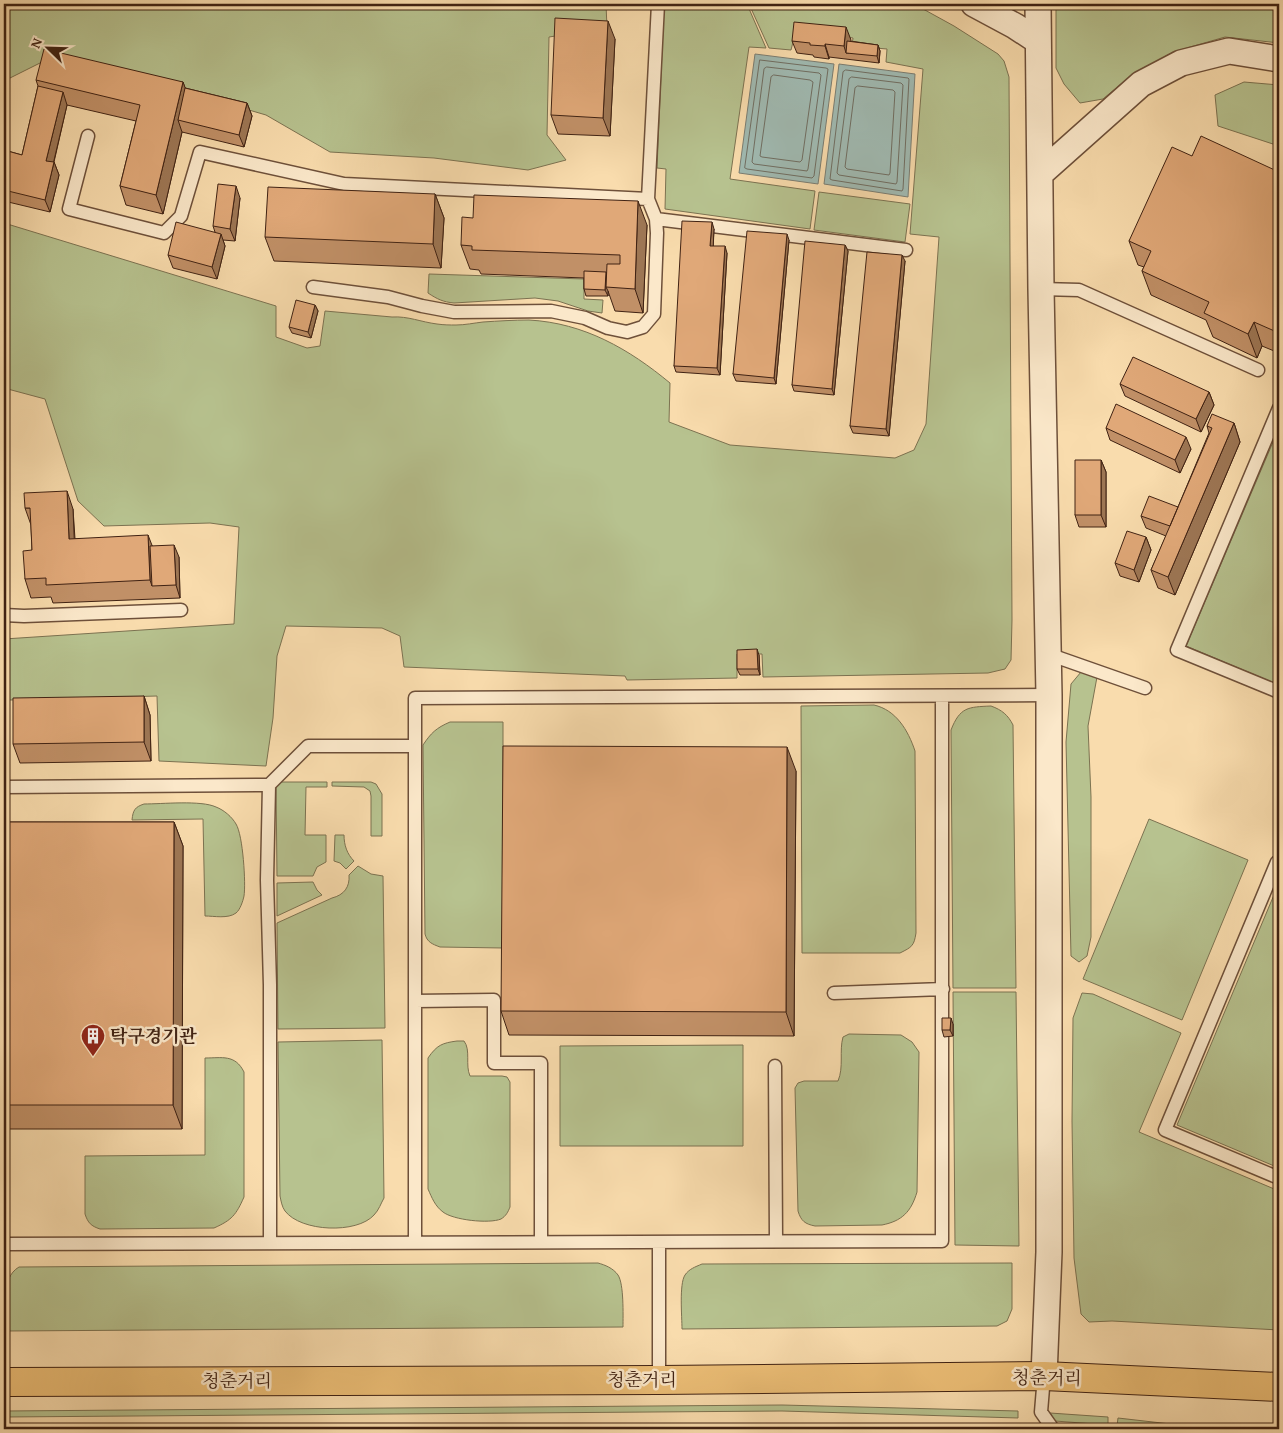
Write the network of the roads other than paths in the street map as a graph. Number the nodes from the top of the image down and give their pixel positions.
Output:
1 (658, 4) edge
2 (974, 4) edge
3 (1038, 4) edge
4 (1038, 41) junction
5 (1279, 59) edge
6 (88, 136) dead end
7 (1040, 174) junction
8 (648, 198) junction
9 (656, 219) junction
10 (906, 250) dead end
11 (313, 287) dead end
12 (1041, 289) junction
13 (1258, 370) dead end
14 (1279, 408) edge
15 (181, 610) dead end
16 (4, 615) edge
17 (1048, 654) junction
18 (1145, 688) dead end
19 (1279, 692) edge
20 (1048, 695) junction
21 (942, 696) junction
22 (415, 746) junction
23 (4, 786) edge
24 (269, 786) junction
25 (1279, 863) edge
26 (943, 990) junction
27 (834, 993) dead end
28 (415, 1001) junction
29 (776, 1066) dead end
30 (1279, 1178) edge
31 (776, 1241) junction
32 (541, 1242) junction
33 (659, 1242) junction
34 (270, 1243) junction
35 (415, 1243) junction
36 (4, 1244) edge
37 (1044, 1376) junction
38 (659, 1380) junction
39 (4, 1382) edge
40 (1279, 1387) edge
41 (1053, 1429) edge

1 - 8 lane
2 - 4 street
3 - 4 street
4 - 7 street
5 - 7 street
6 - 8 lane
7 - 12 street
8 - 9 lane
9 - 10 lane
9 - 11 lane
12 - 13 lane
12 - 17 street
14 - 19 lane
15 - 16 lane
17 - 18 lane
17 - 20 street
20 - 21 lane
20 - 37 street
21 - 22 lane
21 - 26 lane
22 - 24 lane
22 - 28 lane
23 - 24 lane
24 - 34 lane
25 - 30 lane
26 - 27 lane
26 - 31 lane
28 - 32 lane
28 - 35 lane
29 - 31 lane
31 - 33 lane
32 - 33 lane
32 - 35 lane
33 - 38 lane
34 - 35 lane
34 - 36 lane
37 - 38 main road, 청춘거리
37 - 40 main road, 청춘거리
37 - 41 lane
38 - 39 main road, 청춘거리

